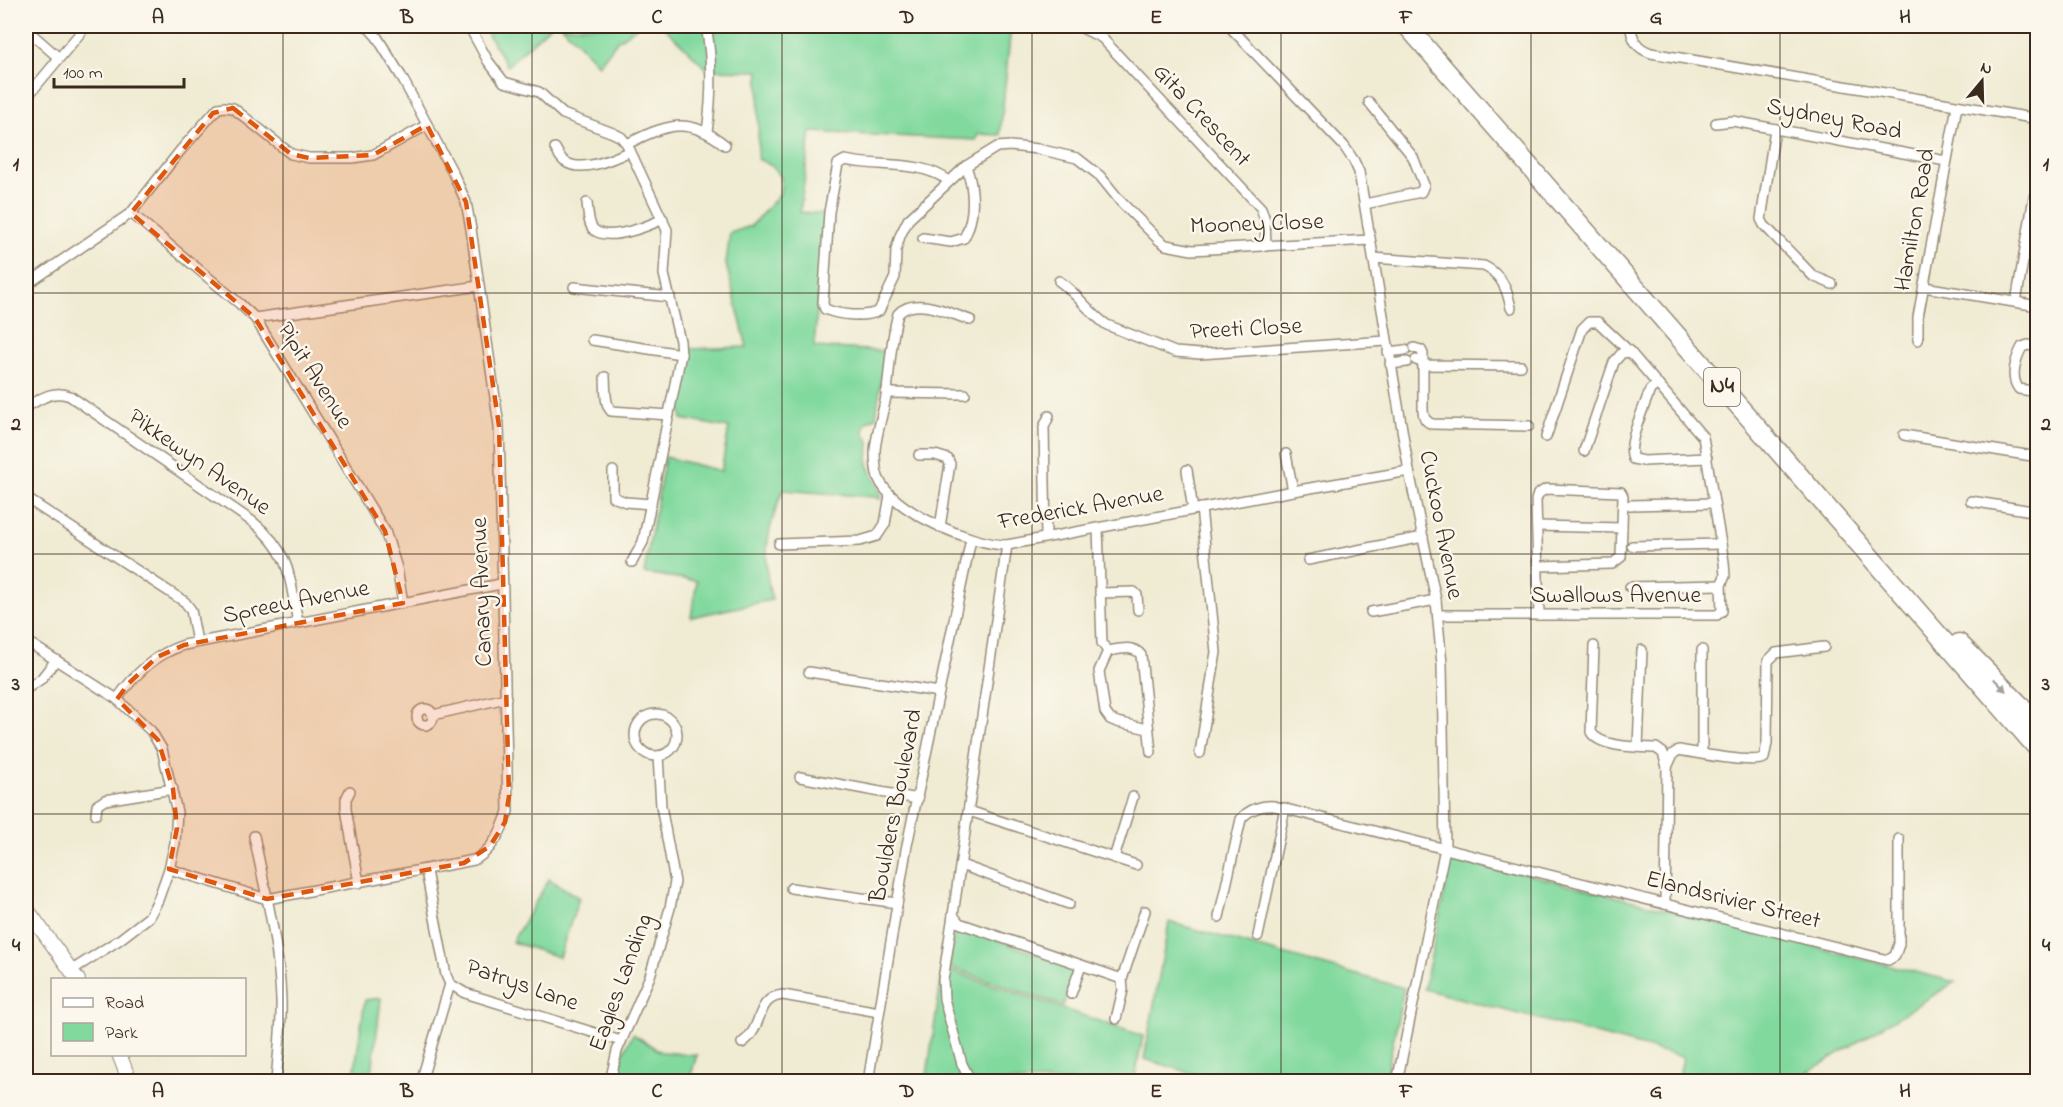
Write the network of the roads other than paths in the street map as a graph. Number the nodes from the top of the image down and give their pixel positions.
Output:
1 (86, 26) edge
2 (367, 26) edge
3 (469, 26) edge
4 (706, 26) edge
5 (1229, 26) edge
6 (1407, 26) edge
7 (1630, 26) edge
8 (1082, 28) dead end
9 (26, 29) edge
10 (59, 58) junction
11 (26, 99) edge
12 (1369, 102) dead end
13 (1957, 106) junction
14 (2037, 119) edge
15 (1716, 123) dead end
16 (427, 125) junction
17 (1775, 129) junction
18 (707, 132) junction
19 (725, 145) dead end
20 (628, 147) junction
21 (555, 148) dead end
22 (1946, 161) junction
23 (966, 166) junction
24 (949, 181) junction
25 (2037, 190) edge
26 (587, 203) dead end
27 (1365, 204) junction
28 (131, 213) junction
29 (663, 219) junction
30 (922, 238) dead end
31 (1370, 240) junction
32 (1266, 246) junction
33 (1372, 258) junction
34 (1059, 280) dead end
35 (1832, 284) dead end
36 (26, 285) edge
37 (479, 286) junction
38 (574, 287) dead end
39 (1924, 287) junction
40 (670, 297) junction
41 (2016, 303) junction
42 (2037, 306) edge
43 (1511, 308) dead end
44 (255, 318) junction
45 (970, 320) dead end
46 (592, 340) dead end
47 (1918, 340) dead end
48 (1386, 341) junction
49 (2037, 347) edge
50 (1388, 352) junction
51 (1630, 352) junction
52 (681, 354) junction
53 (1415, 362) junction
54 (1390, 364) junction
55 (1521, 366) dead end
56 (605, 377) dead end
57 (1658, 386) junction
58 (2037, 392) edge
59 (886, 393) junction
60 (965, 394) dead end
61 (26, 406) edge
62 (669, 415) junction
63 (1049, 416) dead end
64 (1529, 426) dead end
65 (1904, 435) dead end
66 (1546, 437) dead end
67 (1584, 451) dead end
68 (1286, 454) dead end
69 (920, 455) dead end
70 (2037, 457) edge
71 (1707, 458) junction
72 (1187, 470) dead end
73 (613, 471) dead end
74 (1408, 471) junction
75 (1293, 491) junction
76 (890, 495) junction
77 (26, 498) edge
78 (1971, 501) dead end
79 (1714, 502) junction
80 (651, 504) junction
81 (1630, 506) dead end
82 (1197, 509) junction
83 (2037, 512) edge
84 (1537, 526) junction
85 (940, 527) junction
86 (1098, 528) junction
87 (1622, 528) junction
88 (1046, 537) junction
89 (1423, 537) junction
90 (971, 539) junction
91 (779, 544) dead end
92 (1721, 544) junction
93 (1007, 545) junction
94 (1632, 546) dead end
95 (1308, 560) dead end
96 (632, 562) dead end
97 (1538, 566) junction
98 (1883, 572) junction
99 (501, 584) junction
100 (1721, 585) junction
101 (1630, 587) dead end
102 (1100, 593) junction
103 (1436, 600) junction
104 (403, 603) junction
105 (1138, 610) dead end
106 (1371, 612) dead end
107 (1438, 615) junction
108 (1539, 615) junction
109 (298, 623) junction
110 (26, 641) edge
111 (197, 642) junction
112 (1594, 646) dead end
113 (1824, 646) dead end
114 (1642, 650) dead end
115 (1702, 650) dead end
116 (1108, 651) junction
117 (56, 660) junction
118 (809, 672) dead end
119 (26, 689) edge
120 (939, 692) junction
121 (506, 698) junction
122 (117, 699) junction
123 (433, 715) dead end
124 (2037, 723) edge
125 (1148, 729) junction
126 (1638, 747) junction
127 (2037, 749) edge
128 (1151, 752) dead end
129 (1200, 753) dead end
130 (1702, 753) junction
131 (658, 756) junction
132 (1667, 767) junction
133 (800, 777) dead end
134 (173, 789) junction
135 (350, 791) dead end
136 (1133, 797) dead end
137 (918, 799) junction
138 (1285, 808) junction
139 (969, 811) junction
140 (96, 814) dead end
141 (254, 836) dead end
142 (1899, 839) dead end
143 (1444, 848) junction
144 (1114, 858) junction
145 (961, 865) junction
146 (1136, 865) dead end
147 (169, 869) junction
148 (426, 871) junction
149 (359, 883) junction
150 (791, 888) dead end
151 (267, 899) junction
152 (897, 903) junction
153 (1069, 904) dead end
154 (1665, 904) junction
155 (26, 908) edge
156 (1145, 911) dead end
157 (953, 915) junction
158 (1219, 917) dead end
159 (1258, 936) dead end
160 (1081, 966) junction
161 (75, 975) edge
162 (1122, 979) junction
163 (450, 984) junction
164 (1071, 994) dead end
165 (879, 1012) junction
166 (1116, 1019) dead end
167 (621, 1041) junction
168 (742, 1043) dead end
169 (120, 1056) edge
170 (130, 1082) edge
171 (276, 1082) edge
172 (421, 1082) edge
173 (610, 1082) edge
174 (868, 1082) edge
175 (971, 1082) edge
176 (1397, 1082) edge

1 - 10 street
2 - 16 street, Canary Avenue
3 - 20 street
4 - 18 street
5 - 27 street, Cuckoo Avenue
6 - 98 highway, N4
7 - 13 street
8 - 32 street, Gita Crescent
9 - 10 street
10 - 11 street
12 - 27 street
13 - 14 street
13 - 22 street, Hamilton Road
15 - 17 street, Sydney Road
16 - 28 street
16 - 37 street, Canary Avenue
17 - 22 street, Sydney Road
17 - 35 street
18 - 19 street
18 - 20 street
20 - 21 street
20 - 29 street
22 - 39 street, Hamilton Road
23 - 24 street, Mooney Close
23 - 30 street
23 - 32 street, Mooney Close
24 - 24 street, Mooney Close
25 - 41 street
26 - 29 street
27 - 31 street, Cuckoo Avenue
28 - 36 street
28 - 44 street, Pipit Avenue
29 - 40 street
31 - 32 street, Mooney Close
31 - 33 street, Cuckoo Avenue
33 - 43 street
33 - 48 street, Cuckoo Avenue
34 - 48 street, Preeti Close
37 - 44 street
37 - 99 street, Canary Avenue
38 - 40 street
39 - 41 street
39 - 47 street, Hamilton Road
40 - 52 street
41 - 42 street
44 - 104 street, Pipit Avenue
45 - 59 street
46 - 52 street
48 - 50 street, Cuckoo Avenue
49 - 58 street
50 - 53 street
50 - 54 street, Cuckoo Avenue
51 - 57 street, Swallows Avenue
51 - 66 street, Swallows Avenue
51 - 67 street
52 - 62 street
53 - 54 street
53 - 55 street
53 - 64 street
54 - 74 street, Cuckoo Avenue
56 - 62 street
57 - 71 street, Swallows Avenue
57 - 71 street
59 - 60 street
59 - 76 street
61 - 109 street, Pikkewyn Avenue
62 - 80 street
63 - 88 street
65 - 70 street
68 - 75 street
69 - 85 street
71 - 79 street, Swallows Avenue
72 - 82 street, Frederick Avenue
73 - 80 street
74 - 75 street, Frederick Avenue
74 - 89 street, Cuckoo Avenue
75 - 82 street, Frederick Avenue
76 - 85 street, Frederick Avenue
76 - 91 street
77 - 111 street
78 - 83 street
79 - 81 street
79 - 92 street, Swallows Avenue
80 - 96 street
82 - 86 street, Frederick Avenue
82 - 129 street
84 - 87 street
84 - 87 street
84 - 97 street
85 - 90 street, Frederick Avenue
86 - 88 street, Frederick Avenue
86 - 102 street
87 - 97 street
88 - 93 street, Frederick Avenue
89 - 95 street
89 - 103 street, Cuckoo Avenue
90 - 93 street, Frederick Avenue
90 - 120 street, Boulders Boulevard
92 - 94 street
92 - 100 street, Swallows Avenue
93 - 139 street
97 - 108 street
98 -> 124 highway
98 - 127 highway, N4
99 - 104 street, Spreeu Avenue
99 - 121 street, Canary Avenue
100 - 101 street
100 - 108 street, Swallows Avenue
102 - 105 street
102 - 116 street
103 - 106 street
103 - 107 street, Cuckoo Avenue
104 - 109 street, Spreeu Avenue
107 - 108 street, Swallows Avenue
107 - 143 street, Cuckoo Avenue
109 - 111 street, Spreeu Avenue
110 - 117 street
111 - 122 street, Spreeu Avenue
112 - 126 street
113 - 130 street
114 - 126 street
115 - 130 street
116 - 125 street
116 - 125 street
117 - 119 street
117 - 122 street
118 - 120 street
120 - 137 street, Boulders Boulevard
121 - 123 street
121 - 148 street, Canary Avenue
122 - 134 street
125 - 128 street
126 - 132 street
130 - 132 street
131 - 131 street
131 - 167 street, Eagles Landing
132 - 154 street
133 - 137 street
134 - 140 street
134 - 147 street
135 - 149 street
136 - 144 street
137 - 152 street, Boulders Boulevard
138 - 143 street, Elandsrivier Street
138 - 158 street, Elandsrivier Street
138 - 159 street
139 - 144 street
139 - 145 street
141 - 151 street
142 - 154 street, Elandsrivier Street
143 - 154 street, Elandsrivier Street
143 - 176 street, Cuckoo Avenue
144 - 146 street
145 - 153 street
145 - 157 street
147 - 151 street, Canary Avenue
147 - 161 street
148 - 149 street, Canary Avenue
148 - 163 street, Patrys Lane
149 - 151 street, Canary Avenue
150 - 152 street
151 - 171 street
152 - 165 street, Boulders Boulevard
155 - 161 street
156 - 162 street
157 - 160 street
157 - 175 street
160 - 162 street
160 - 164 street
162 - 166 street
163 - 167 street, Patrys Lane
163 - 172 street
165 - 168 street
165 - 174 street, Boulders Boulevard
167 - 173 street, Eagles Landing
169 - 170 street

